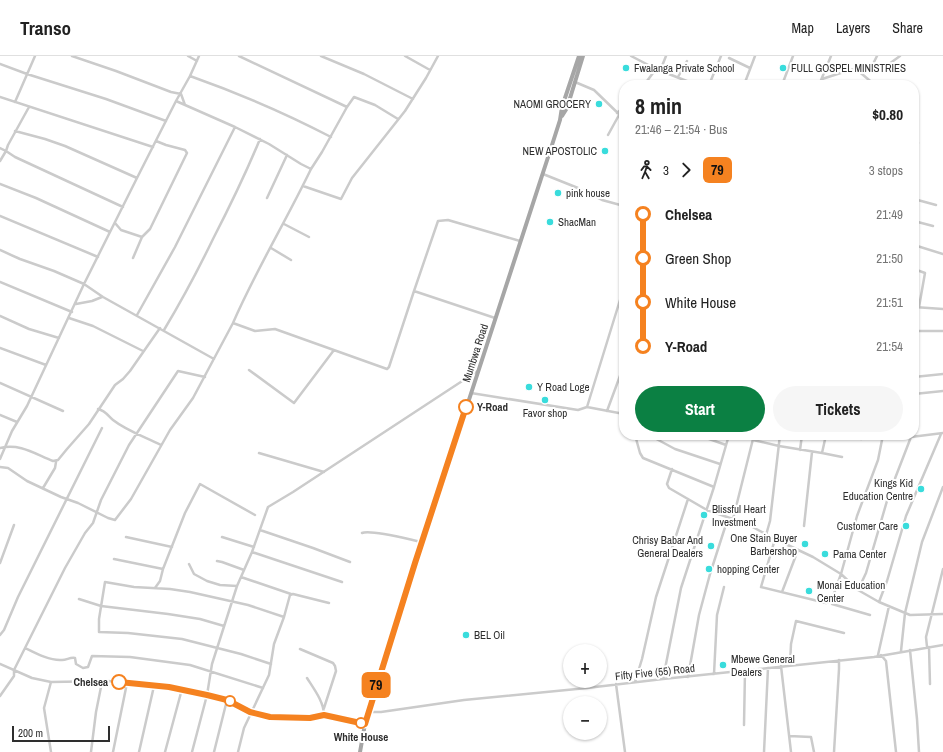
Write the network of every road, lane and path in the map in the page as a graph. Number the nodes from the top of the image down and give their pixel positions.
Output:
1 (35, 56) edge
2 (72, 56) edge
3 (188, 56) edge
4 (199, 56) edge
5 (239, 56) edge
6 (321, 56) edge
7 (405, 56) edge
8 (438, 56) edge
9 (579, 56) edge
10 (583, 56) edge
11 (631, 56) edge
12 (666, 56) edge
13 (721, 56) edge
14 (755, 56) edge
15 (793, 56) edge
16 (831, 56) edge
17 (877, 56) edge
18 (900, 56) edge
19 (729, 58) dead end
20 (197, 61) junction
21 (688, 61) dead end
22 (0, 64) edge
23 (872, 66) junction
24 (750, 68) junction
25 (656, 69) junction
26 (856, 69) junction
27 (430, 70) junction
28 (660, 71) junction
29 (27, 74) junction
30 (190, 76) junction
31 (678, 77) junction
32 (822, 79) joint
33 (648, 80) edge
34 (685, 80) edge
35 (711, 80) edge
36 (746, 80) edge
37 (784, 80) edge
38 (869, 80) edge
39 (575, 82) junction
40 (181, 94) junction
41 (0, 97) edge
42 (412, 99) junction
43 (176, 101) junction
44 (15, 102) junction
45 (186, 105) junction
46 (28, 107) junction
47 (347, 107) junction
48 (618, 114) joint
49 (398, 119) junction
50 (560, 120) junction
51 (166, 121) junction
52 (236, 127) junction
53 (15, 132) junction
54 (608, 134) dead end
55 (331, 137) junction
56 (260, 139) junction
57 (156, 141) junction
58 (153, 147) junction
59 (0, 148) edge
60 (6, 151) junction
61 (287, 156) junction
62 (0, 161) edge
63 (311, 169) junction
64 (543, 174) junction
65 (136, 178) junction
66 (0, 184) edge
67 (303, 186) junction
68 (267, 198) dead end
69 (919, 200) edge
70 (619, 205) edge
71 (936, 205) dead end
72 (123, 207) junction
73 (0, 216) edge
74 (919, 222) edge
75 (115, 223) junction
76 (284, 224) junction
77 (933, 226) dead end
78 (110, 232) junction
79 (142, 237) junction
80 (309, 237) dead end
81 (520, 241) junction
82 (919, 247) edge
83 (271, 248) junction
84 (0, 250) edge
85 (943, 254) edge
86 (98, 257) junction
87 (133, 258) dead end
88 (291, 260) dead end
89 (919, 271) edge
90 (0, 282) edge
91 (84, 284) junction
92 (414, 291) junction
93 (103, 297) junction
94 (619, 303) edge
95 (76, 304) junction
96 (919, 307) joint
97 (943, 309) edge
98 (72, 312) junction
99 (137, 315) junction
100 (0, 316) edge
101 (69, 318) junction
102 (496, 318) junction
103 (233, 323) junction
104 (160, 328) junction
105 (164, 330) junction
106 (919, 331) edge
107 (943, 331) edge
108 (59, 338) junction
109 (0, 348) edge
110 (334, 350) junction
111 (144, 352) junction
112 (214, 359) junction
113 (46, 366) junction
114 (479, 369) junction
115 (248, 370) dead end
116 (943, 374) edge
117 (919, 376) edge
118 (205, 377) junction
119 (619, 379) edge
120 (0, 383) edge
121 (943, 391) edge
122 (471, 393) junction
123 (919, 393) edge
124 (31, 397) junction
125 (587, 407) junction
126 (98, 409) junction
127 (64, 411) dead end
128 (607, 411) junction
129 (619, 413) edge
130 (0, 415) edge
131 (17, 422) junction
132 (102, 428) dead end
133 (136, 433) junction
134 (942, 433) edge
135 (919, 437) edge
136 (636, 440) edge
137 (659, 440) edge
138 (712, 440) edge
139 (728, 440) edge
140 (753, 440) joint
141 (780, 440) edge
142 (801, 440) edge
143 (825, 440) edge
144 (882, 440) edge
145 (910, 440) edge
146 (726, 445) junction
147 (6, 446) junction
148 (161, 446) junction
149 (779, 446) junction
150 (0, 448) edge
151 (800, 450) junction
152 (3, 451) junction
153 (812, 452) junction
154 (259, 453) dead end
155 (822, 453) junction
156 (842, 457) dead end
157 (0, 459) edge
158 (56, 462) junction
159 (720, 464) junction
160 (0, 467) edge
161 (672, 469) junction
162 (324, 472) junction
163 (714, 487) junction
164 (943, 487) edge
165 (43, 488) junction
166 (66, 499) junction
167 (688, 499) junction
168 (707, 510) junction
169 (96, 512) junction
170 (255, 515) dead end
171 (728, 518) junction
172 (733, 519) junction
173 (14, 525) dead end
174 (804, 526) dead end
175 (260, 530) junction
176 (362, 533) dead end
177 (766, 535) junction
178 (126, 537) dead end
179 (222, 537) dead end
180 (775, 539) junction
181 (422, 542) junction
182 (172, 547) junction
183 (254, 547) junction
184 (798, 550) junction
185 (252, 552) junction
186 (114, 559) dead end
187 (217, 561) dead end
188 (350, 562) dead end
189 (0, 563) edge
190 (189, 564) dead end
191 (163, 569) junction
192 (943, 569) edge
193 (244, 570) junction
194 (841, 574) junction
195 (241, 577) junction
196 (342, 582) dead end
197 (237, 586) junction
198 (724, 587) dead end
199 (155, 588) junction
200 (858, 590) junction
201 (782, 592) junction
202 (291, 594) junction
203 (79, 599) dead end
204 (232, 602) junction
205 (831, 602) junction
206 (879, 602) junction
207 (329, 603) dead end
208 (101, 606) junction
209 (889, 606) junction
210 (905, 614) junction
211 (932, 614) junction
212 (943, 614) edge
213 (870, 615) dead end
214 (284, 617) junction
215 (224, 626) junction
216 (844, 633) dead end
217 (0, 635) edge
218 (943, 645) edge
219 (928, 647) junction
220 (25, 648) junction
221 (217, 649) junction
222 (300, 649) dead end
223 (910, 650) junction
224 (901, 651) junction
225 (879, 655) junction
226 (839, 660) junction
227 (0, 664) edge
228 (271, 664) junction
229 (790, 665) junction
230 (781, 666) junction
231 (768, 668) junction
232 (14, 670) junction
233 (211, 671) junction
234 (745, 671) junction
235 (714, 674) junction
236 (688, 677) junction
237 (307, 678) dead end
238 (663, 679) junction
239 (51, 682) junction
240 (102, 682) junction
241 (635, 682) junction
242 (127, 683) junction
243 (616, 684) junction
244 (930, 684) dead end
245 (154, 686) junction
246 (263, 688) junction
247 (182, 690) junction
248 (207, 695) junction
249 (0, 696) edge
250 (227, 700) junction
251 (324, 708) junction
252 (250, 712) junction
253 (369, 712) junction
254 (324, 715) junction
255 (365, 724) junction
256 (744, 725) dead end
257 (789, 736) junction
258 (51, 752) edge
259 (91, 752) edge
260 (113, 752) edge
261 (139, 752) edge
262 (165, 752) edge
263 (192, 752) edge
264 (214, 752) edge
265 (238, 752) edge
266 (360, 752) edge
267 (625, 752) edge
268 (764, 752) edge
269 (791, 752) edge
270 (814, 752) edge
271 (834, 752) edge
272 (896, 752) edge
273 (919, 752) edge

1 - 29 street
2 - 40 street
3 - 20 street
4 - 20 street
5 - 47 street
6 - 42 street
7 - 27 street
8 - 27 street
9 - 50 main road, Mumbwa Road
10 - 39 main road, Mumbwa Road
11 - 25 street
12 - 28 street
13 - 35 street
14 - 24 street
15 - 37 street
16 - 32 street
17 - 23 street
18 - 23 street
19 - 24 street
20 - 30 street
21 - 31 street
22 - 29 street
23 - 26 street
24 - 36 street
25 - 28 street
25 - 33 street
26 - 32 street
26 - 38 street
27 - 42 street
28 - 31 street
29 - 44 street
29 - 51 street
30 - 40 street
30 - 55 street
31 - 34 street
39 - 48 street
39 - 50 main road, Mumbwa Road
40 - 43 street
40 - 45 street
41 - 44 street
42 - 49 street
43 - 45 street
43 - 51 street
44 - 46 street
45 - 52 street
46 - 53 street
46 - 58 street
47 - 49 street
47 - 55 street
48 - 54 street
49 - 67 street
50 - 64 main road, Mumbwa Road
51 - 57 street
52 - 56 street
52 - 99 street
53 - 60 street
53 - 65 street
55 - 63 street
56 - 61 street
56 - 105 street
57 - 58 street
57 - 79 street
58 - 65 street
59 - 60 street
60 - 62 street
60 - 72 street
61 - 63 street
61 - 68 street
63 - 67 street
64 - 70 street
64 - 81 main road, Mumbwa Road
65 - 72 street
66 - 78 street
67 - 76 street
69 - 71 street
72 - 75 street
73 - 86 street
74 - 77 street
75 - 78 street
75 - 79 street
76 - 80 street
76 - 83 street
78 - 86 street
79 - 87 street
81 - 92 street
81 - 102 main road, Mumbwa Road
82 - 85 street
83 - 88 street
83 - 103 street
84 - 91 street
86 - 91 street
89 - 96 street
90 - 98 street
91 - 93 street
91 - 95 street
92 - 102 street
92 - 110 street
93 - 95 street
93 - 99 street
94 - 125 street
95 - 98 street
96 - 97 street
98 - 101 street
99 - 104 street
100 - 108 street
101 - 108 street
101 - 111 street
102 - 114 main road, Mumbwa Road
103 - 110 street
103 - 112 street
104 - 105 street
104 - 111 street
105 - 112 street
106 - 107 street
108 - 113 street
109 - 113 street
110 - 115 street
111 - 126 street
112 - 118 street
113 - 124 street
114 - 122 main road, Mumbwa Road
114 - 162 street
116 - 117 street
118 - 133 street
118 - 148 street
119 - 128 street
120 - 124 street
121 - 123 street
122 - 125 street
122 - 181 main road, Mumbwa Road
124 - 127 street
124 - 131 street
125 - 128 street
126 - 133 street
126 - 158 street
128 - 129 street
130 - 131 street
131 - 147 street
132 - 166 street
133 - 148 street
133 - 169 street
134 - 135 street
134 - 206 street
136 - 161 street
137 - 159 street
138 - 146 street
139 - 146 street
140 - 149 street
140 - 172 street
141 - 149 street
142 - 151 street
143 - 155 street
144 - 194 street
145 - 200 street
146 - 159 street
147 - 150 street
147 - 152 street
147 - 158 street
148 - 169 street
149 - 151 street
149 - 177 street
150 - 152 street
151 - 153 street
152 - 157 street
153 - 155 street
153 - 174 street
154 - 162 street
155 - 156 street
158 - 165 street
159 - 163 street
160 - 165 street
161 - 163 street
161 - 167 street
162 - 175 street
163 - 168 street
164 - 210 street
165 - 166 street
166 - 169 street
166 - 217 street
167 - 168 street
167 - 241 street
168 - 171 street
168 - 238 street
169 - 220 street
170 - 182 street
171 - 172 street
171 - 236 street
172 - 177 street
173 - 189 street
175 - 183 street
175 - 188 street
176 - 181 street
177 - 180 street
178 - 182 street
179 - 183 street
180 - 184 street
180 - 201 street
181 - 253 main road, Mumbwa Road
182 - 191 street
183 - 185 street
184 - 194 street
184 - 201 street
185 - 193 street
185 - 196 street
186 - 191 street
187 - 193 street
190 - 197 street
191 - 199 street
192 - 211 street
193 - 195 street
194 - 200 street
194 - 205 street
195 - 197 street
195 - 202 street
197 - 204 street
198 - 235 street
199 - 204 street
199 - 208 street
200 - 206 street
201 - 205 street
202 - 207 street
202 - 214 street
203 - 208 street
204 - 214 street
204 - 215 street
205 - 213 street
206 - 209 street
208 - 215 street
208 - 221 street
209 - 210 street
209 - 225 street
210 - 211 street
210 - 224 street
211 - 212 street
211 - 219 street
214 - 228 street
215 - 221 street
216 - 229 street
218 - 219 street, Fifty Five (55) Road
219 - 223 street, Fifty Five (55) Road
219 - 244 street
220 - 232 street
220 - 233 street
221 - 228 street
221 - 233 street
222 - 251 street
223 - 224 street, Fifty Five (55) Road
223 - 273 street
224 - 225 street, Fifty Five (55) Road
225 - 226 street, Fifty Five (55) Road
225 - 272 street
226 - 229 street, Fifty Five (55) Road
226 - 271 street
227 - 232 street
228 - 246 street
229 - 230 street, Fifty Five (55) Road
230 - 231 street, Fifty Five (55) Road
230 - 257 street
231 - 234 street, Fifty Five (55) Road
231 - 268 street
232 - 239 street
232 - 249 street
233 - 246 street
233 - 248 street
234 - 235 street, Fifty Five (55) Road
234 - 256 street
235 - 236 street, Fifty Five (55) Road
236 - 238 street, Fifty Five (55) Road
237 - 251 street
238 - 241 street, Fifty Five (55) Road
239 - 240 street
239 - 258 street
240 - 242 street
240 - 259 street
241 - 243 street, Fifty Five (55) Road
242 - 245 street
242 - 260 street
243 - 253 street, Fifty Five (55) Road
243 - 267 street
245 - 247 street
245 - 261 street
246 - 252 street
247 - 248 street
247 - 262 street
248 - 250 street
248 - 263 street
250 - 252 street
250 - 264 street
251 - 254 street
252 - 254 street
252 - 265 street
253 - 255 main road, Mumbwa Road
254 - 255 street
255 - 266 main road, Mumbwa Road
257 - 269 street
257 - 270 street

